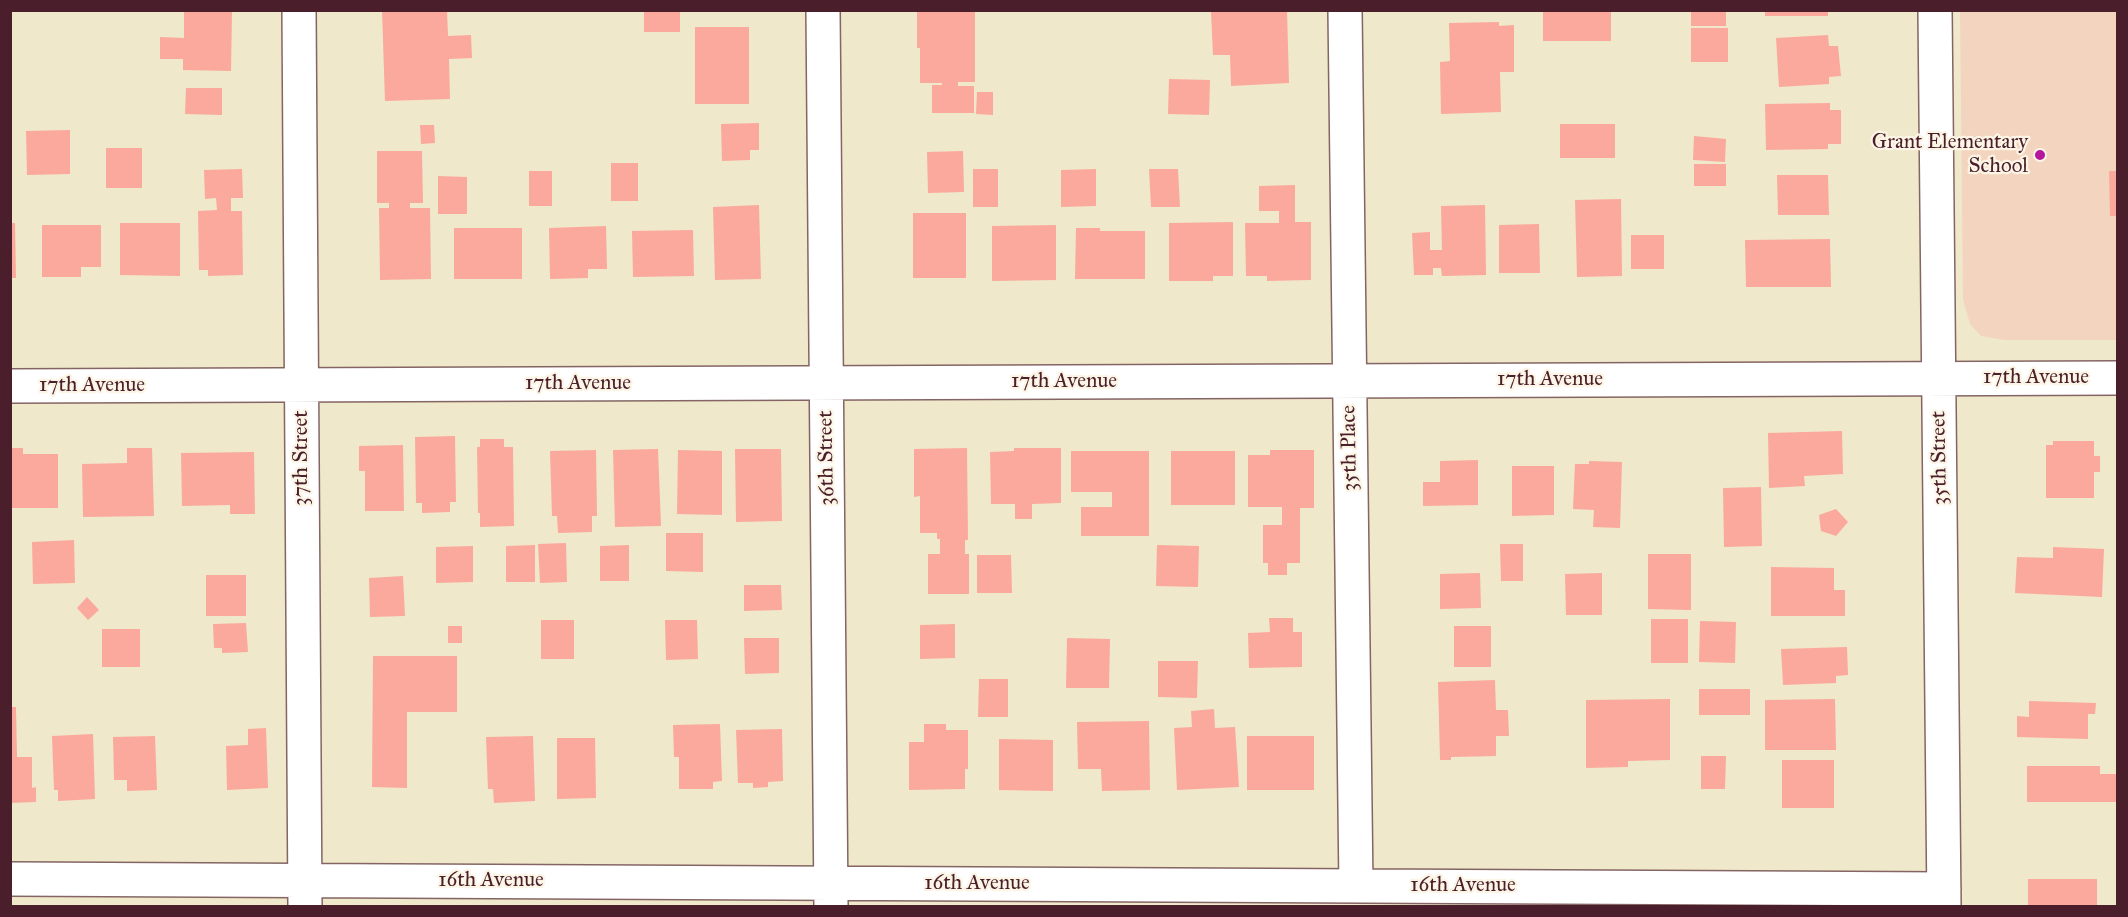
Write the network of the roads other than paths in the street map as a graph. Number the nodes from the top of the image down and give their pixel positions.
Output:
1 (299, 10) edge
2 (823, 10) edge
3 (1345, 10) edge
4 (1935, 10) edge
5 (2118, 378) edge
6 (1939, 379) junction
7 (1349, 381) junction
8 (826, 383) junction
9 (302, 385) junction
10 (10, 386) edge
11 (10, 879) edge
12 (1356, 886) junction
13 (305, 894) edge
14 (831, 895) edge
15 (1944, 898) edge

1 - 9 street, 37th Street
2 - 8 street, 36th Street
3 - 7 street, 35th Place
4 - 6 street, 35th Street
5 - 6 street, 17th Avenue
6 - 7 street, 17th Avenue
6 - 15 street, 35th Street
7 - 8 street, 17th Avenue
7 - 12 street, 35th Place
8 - 9 street, 17th Avenue
8 - 14 street, 36th Street
9 - 10 street, 17th Avenue
9 - 13 street, 37th Street
11 - 13 street, 16th Avenue
12 - 14 street, 16th Avenue
12 - 15 street, 16th Avenue
13 - 14 street, 16th Avenue

